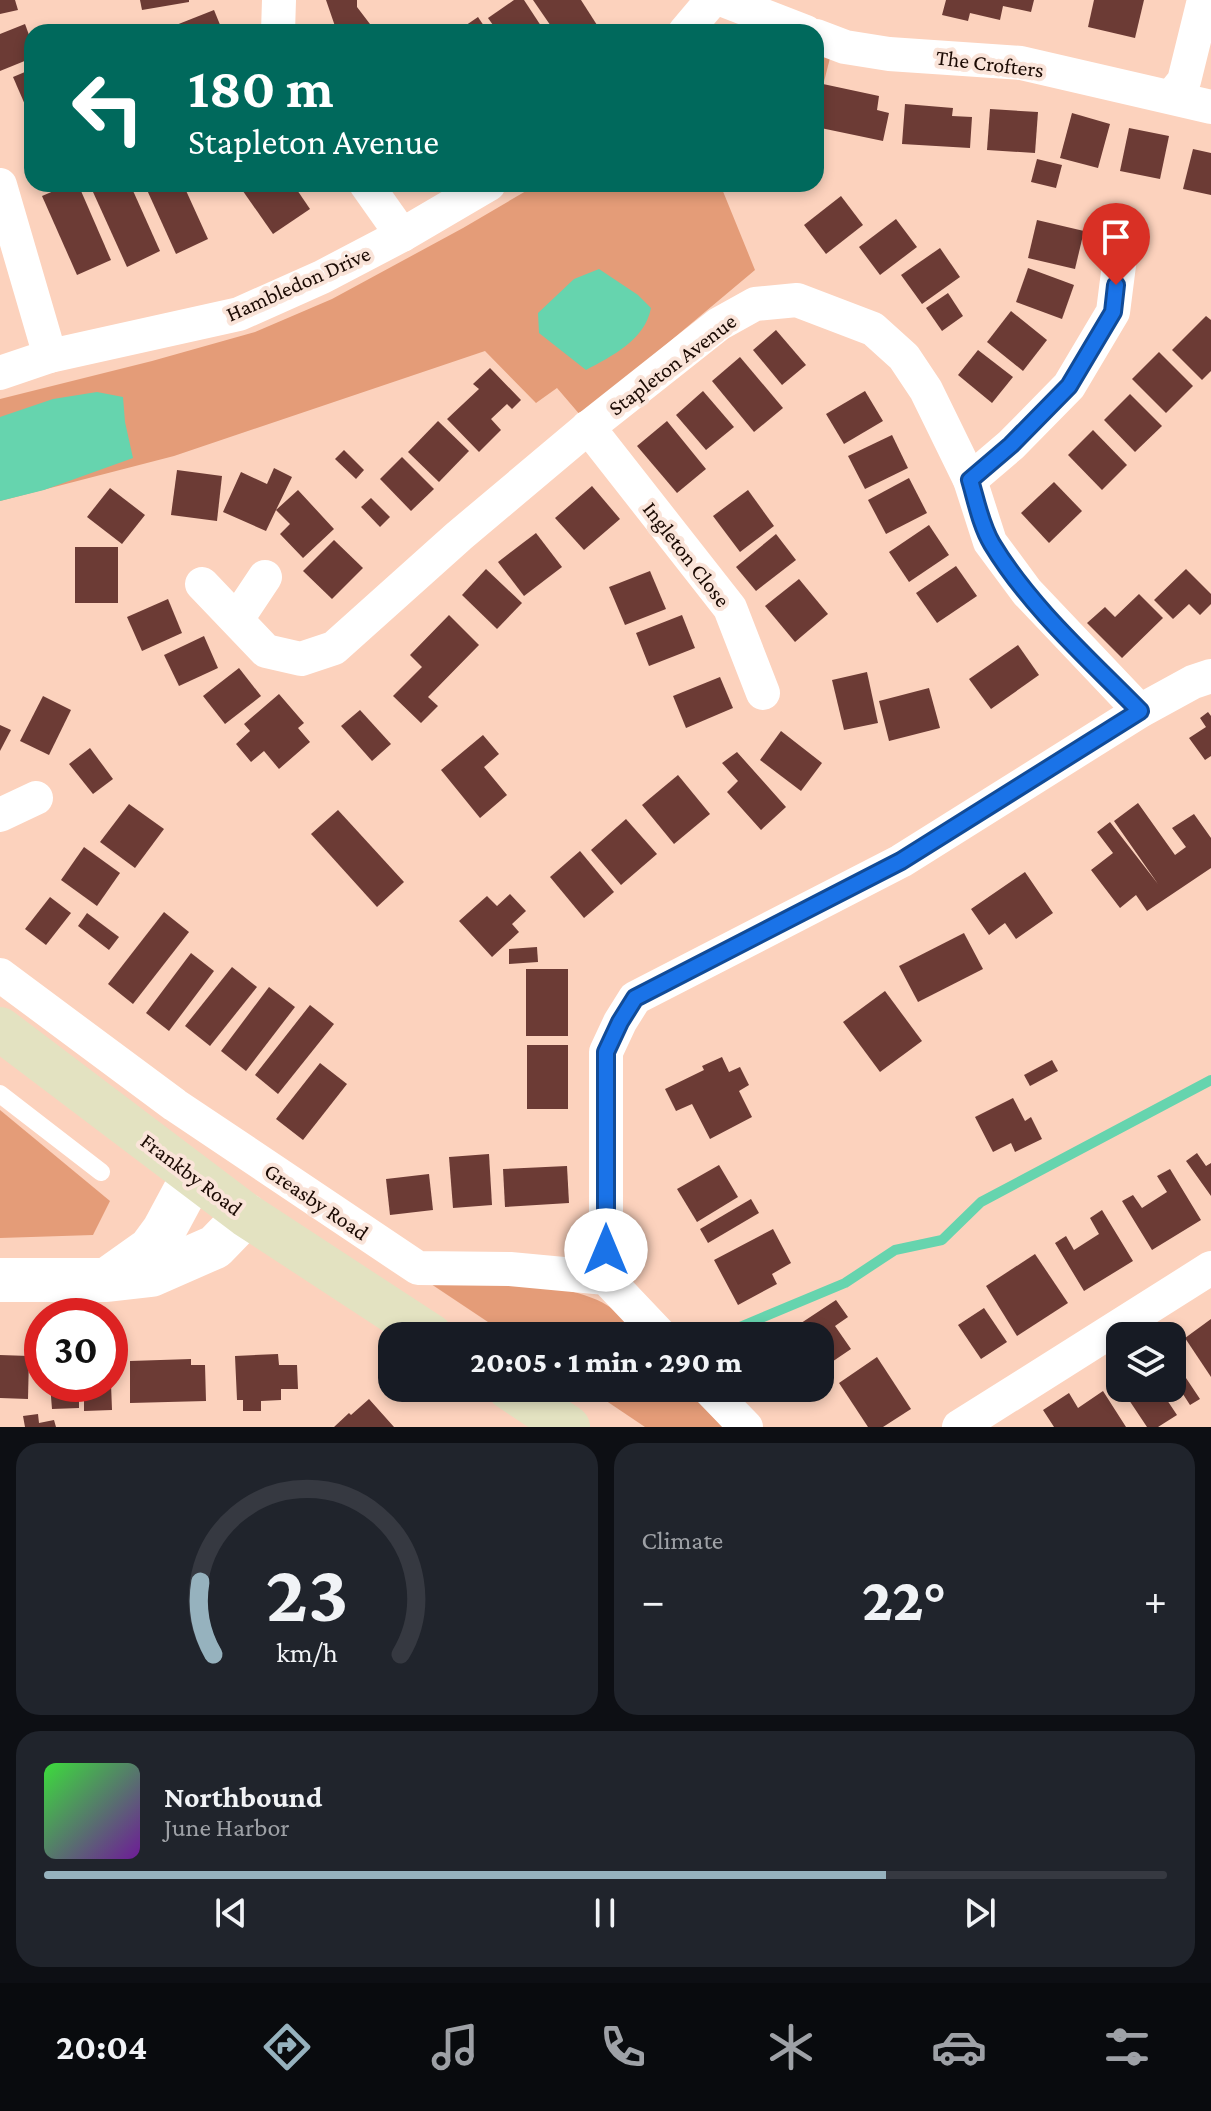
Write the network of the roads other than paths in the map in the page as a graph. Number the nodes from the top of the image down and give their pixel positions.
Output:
1 (279, 0) edge
2 (712, 0) edge
3 (723, 0) edge
4 (1204, 0) edge
5 (278, 24) edge
6 (692, 24) edge
7 (785, 24) edge
8 (824, 39) edge
9 (1171, 97) junction
10 (1211, 107) edge
11 (0, 185) edge
12 (372, 192) edge
13 (475, 192) edge
14 (402, 235) junction
15 (1120, 257) dead end
16 (50, 356) junction
17 (0, 373) edge
18 (588, 427) junction
19 (970, 480) junction
20 (265, 577) dead end
21 (202, 584) dead end
22 (237, 619) junction
23 (1211, 676) edge
24 (763, 693) dead end
25 (1140, 711) junction
26 (36, 798) dead end
27 (0, 815) edge
28 (0, 975) edge
29 (0, 1029) edge
30 (0, 1094) edge
31 (101, 1172) dead end
32 (193, 1176) junction
33 (246, 1215) junction
34 (1211, 1268) edge
35 (606, 1278) junction
36 (0, 1280) edge
37 (107, 1280) junction
38 (410, 1322) edge
39 (648, 1322) edge
40 (722, 1402) edge
41 (518, 1406) edge
42 (568, 1427) edge
43 (746, 1427) edge
44 (959, 1427) edge

1 - 5 street
2 - 6 street
3 - 7 street
4 - 9 street
8 - 9 street, The Crofters
9 - 10 street, The Crofters
11 - 16 street
12 - 14 street
13 - 14 street, Hambledon Drive
14 - 16 street, Hambledon Drive
15 - 19 street
16 - 17 street, Hambledon Drive
18 - 19 street, Stapleton Avenue
18 - 22 street, Stapleton Avenue
18 - 24 street, Ingleton Close
19 - 25 street, Stapleton Avenue
20 - 22 street
21 - 22 street, Stapleton Avenue
23 - 25 street
25 - 35 street
26 - 27 street
28 - 35 street, Greasby Road
29 - 32 main road, Frankby Road
30 - 31 lane
32 - 33 main road, Frankby Road
32 - 37 street
33 - 37 street
33 - 38 main road, Frankby Road
34 - 44 street
35 - 39 street
36 - 37 street
40 - 43 street
41 - 42 main road

